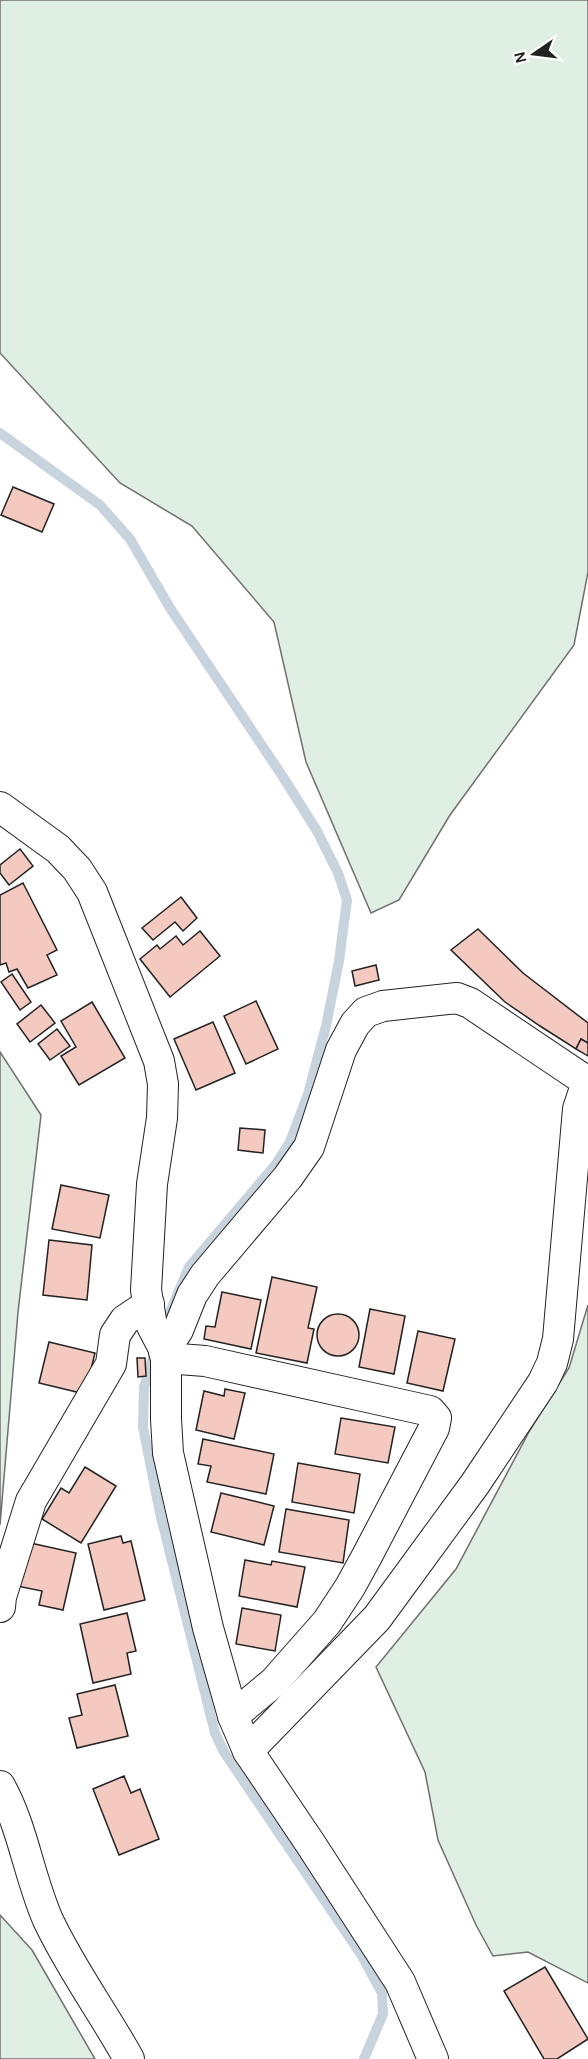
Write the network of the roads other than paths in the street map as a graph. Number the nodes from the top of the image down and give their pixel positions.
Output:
1 (0, 807) edge
2 (587, 1080) edge
3 (149, 1304) junction
4 (165, 1354) junction
5 (0, 1606) edge
6 (233, 1716) junction
7 (248, 1751) junction
8 (0, 1786) edge
9 (129, 2059) edge
10 (433, 2059) edge

1 - 3 street
2 - 4 street
2 - 7 street
3 - 4 street
3 - 5 street
4 - 6 street
4 - 6 street
6 - 7 street
7 - 10 street
8 - 9 street

